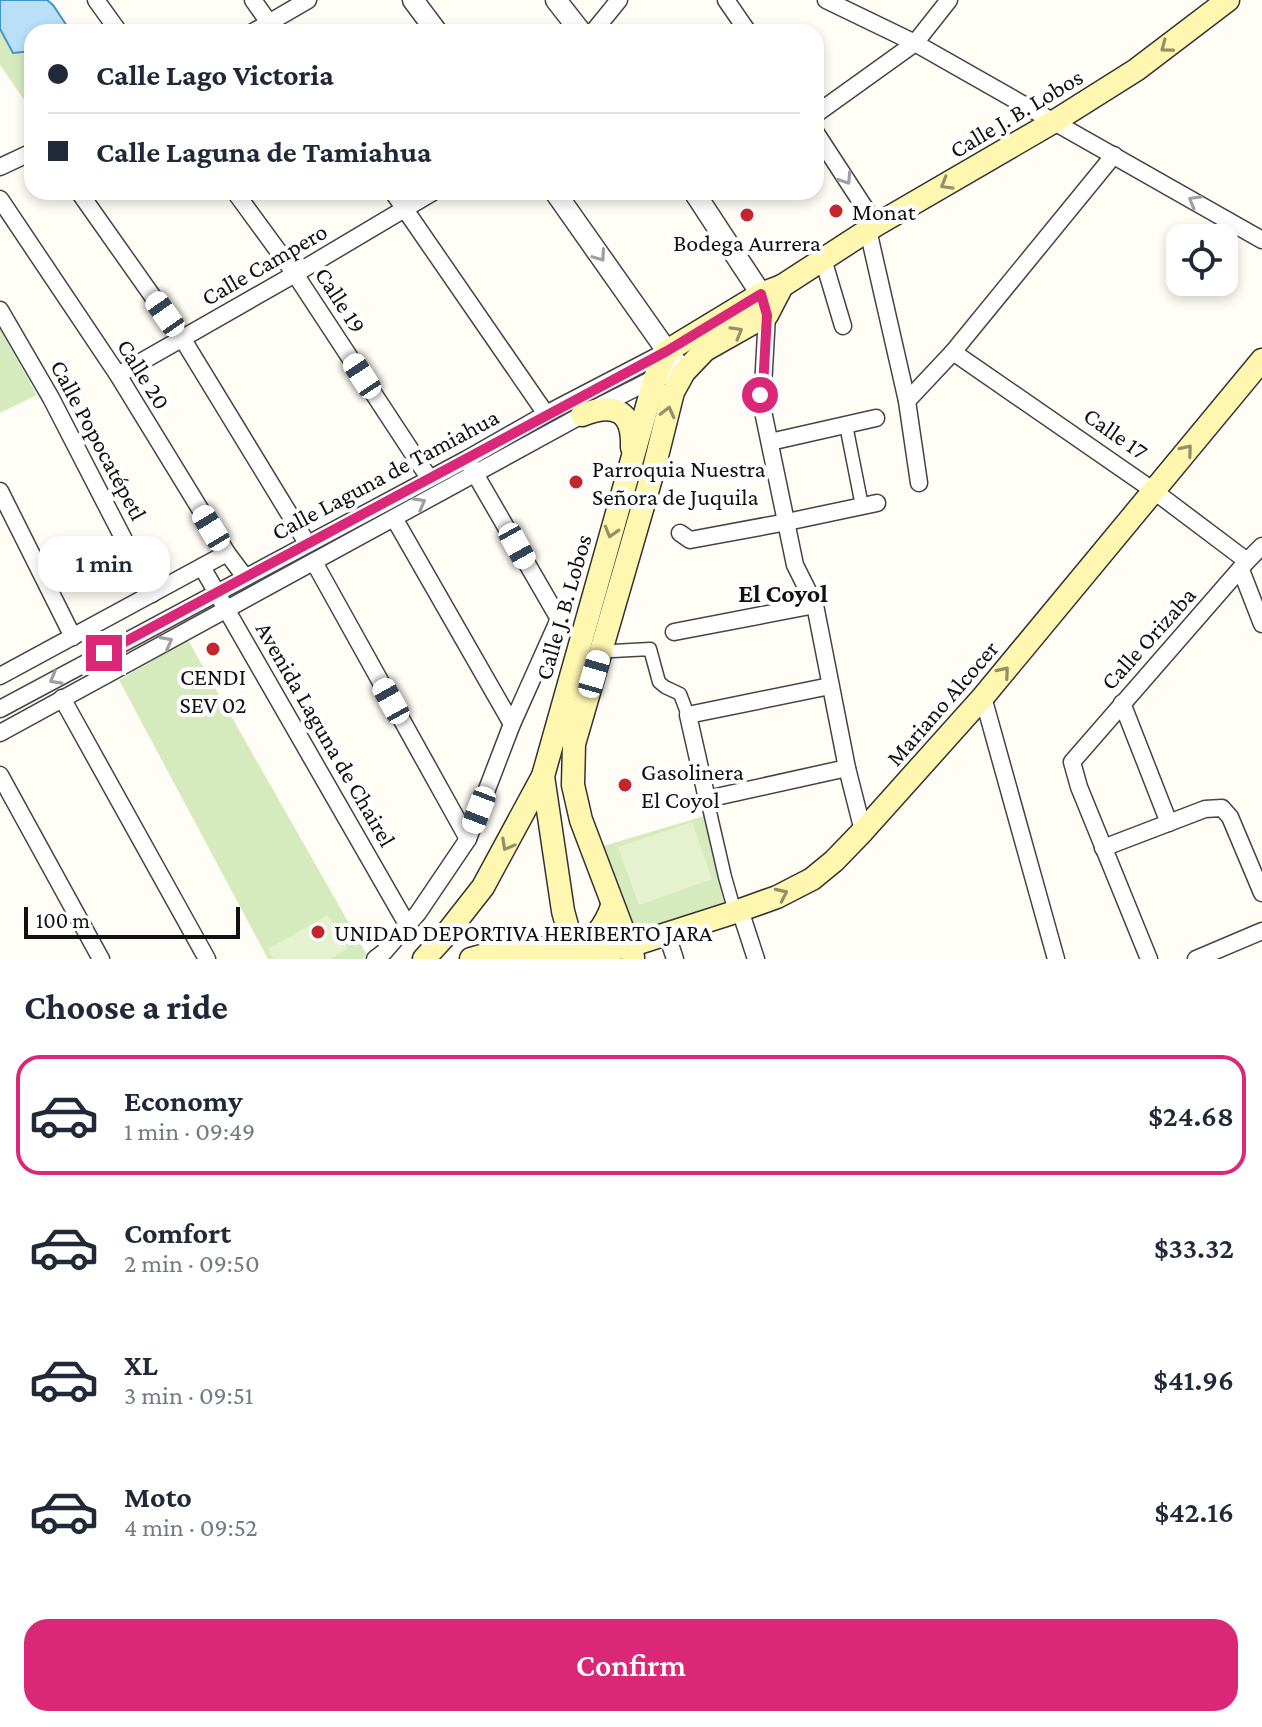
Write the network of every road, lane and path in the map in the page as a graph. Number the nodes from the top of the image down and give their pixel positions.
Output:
1 (96, 0) edge
2 (253, 0) edge
3 (308, 0) edge
4 (413, 0) edge
5 (556, 0) edge
6 (619, 0) edge
7 (726, 0) edge
8 (826, 0) edge
9 (949, 0) edge
10 (1228, 0) edge
11 (113, 24) edge
12 (269, 24) edge
13 (277, 24) edge
14 (431, 24) edge
15 (575, 24) edge
16 (600, 24) edge
17 (742, 24) edge
18 (915, 43) junction
19 (824, 108) edge
20 (1055, 121) junction
21 (824, 146) edge
22 (1114, 155) junction
23 (24, 156) edge
24 (0, 167) edge
25 (0, 199) edge
26 (85, 200) edge
27 (241, 200) edge
28 (399, 200) edge
29 (420, 200) edge
30 (561, 200) edge
31 (700, 200) edge
32 (405, 209) junction
33 (872, 227) junction
34 (1262, 240) edge
35 (823, 259) junction
36 (295, 274) junction
37 (770, 298) junction
38 (0, 310) edge
39 (843, 326) dead end
40 (182, 338) junction
41 (667, 351) junction
42 (953, 352) junction
43 (1262, 360) edge
44 (684, 372) junction
45 (118, 375) junction
46 (655, 378) junction
47 (760, 395) dead end
48 (907, 401) junction
49 (546, 414) junction
50 (582, 415) junction
51 (764, 416) dead end
52 (876, 418) dead end
53 (846, 425) junction
54 (770, 442) junction
55 (631, 461) junction
56 (471, 466) junction
57 (429, 478) junction
58 (919, 483) dead end
59 (0, 491) edge
60 (1154, 491) junction
61 (869, 504) joint
62 (394, 518) junction
63 (787, 522) junction
64 (680, 533) dead end
65 (307, 543) junction
66 (1262, 546) edge
67 (227, 553) junction
68 (314, 562) junction
69 (1244, 565) junction
70 (202, 567) junction
71 (245, 577) junction
72 (218, 591) junction
73 (152, 594) junction
74 (815, 605) junction
75 (227, 610) junction
76 (589, 612) junction
77 (559, 619) junction
78 (1262, 624) edge
79 (674, 632) dead end
80 (73, 637) junction
81 (601, 650) junction
82 (0, 676) edge
83 (830, 686) junction
84 (983, 697) junction
85 (62, 698) junction
86 (1122, 703) junction
87 (0, 709) edge
88 (688, 715) junction
89 (512, 724) junction
90 (0, 733) edge
91 (847, 768) junction
92 (0, 775) edge
93 (543, 776) junction
94 (707, 799) junction
95 (1169, 823) junction
96 (863, 831) junction
97 (468, 839) junction
98 (1103, 848) junction
99 (1262, 893) edge
100 (612, 906) junction
101 (737, 911) junction
102 (408, 926) junction
103 (1262, 931) edge
104 (667, 935) junction
105 (631, 953) edge
106 (576, 958) edge
107 (101, 959) edge
108 (207, 959) edge
109 (375, 959) edge
110 (424, 959) edge
111 (471, 959) edge
112 (675, 959) edge
113 (756, 959) edge
114 (1056, 959) edge
115 (1149, 959) edge
116 (1196, 959) edge

1 - 11 street
2 - 12 street
3 - 13 street
4 - 14 street
5 - 15 street
6 - 16 street
7 - 17 street
8 - 18 street
9 - 18 street
10 -> 20 main road, Calle J. B. Lobos
18 - 19 street
18 - 20 street
20 - 22 street
20 -> 33 main road, Calle J. B. Lobos
21 -> 33 street
34 -> 22 street
22 - 42 street
23 - 24 street
25 - 45 street, Calle 20
26 - 40 street, Calle 20
27 - 36 street, Calle 19
28 - 32 street
29 - 32 street, Calle Campero
30 -> 41 street
31 - 37 street
32 - 36 street, Calle Campero
32 - 49 street
33 - 35 main road, Calle J. B. Lobos
33 - 48 street
35 - 37 main road, Calle J. B. Lobos
35 - 39 street
36 - 40 street, Calle Campero
36 - 57 street, Calle 19
37 - 41 main road, Calle J. B. Lobos
44 -> 37 main road, Calle J. B. Lobos
37 - 47 street
38 - 73 street, Calle Popocatépetl
40 - 45 street, Calle Campero
40 - 65 street, Calle 20
41 - 44 street
41 - 46 main road, Calle J. B. Lobos
41 - 49 street, Calle Laguna de Tamiahua
42 - 48 street
42 - 60 street, Calle 17
60 -> 43 main road, Mariano Alcocer
44 - 46 street, Calle Laguna de Tamiahua
81 -> 44 main road, Calle J. B. Lobos
45 - 67 street, Calle 20
46 - 50 street, Calle Laguna de Tamiahua
46 - 55 main road, Calle J. B. Lobos
48 - 58 street
49 - 56 street, Calle Laguna de Tamiahua
50 - 55 main road
50 - 56 street, Calle Laguna de Tamiahua
51 - 54 street
52 - 53 street
53 - 54 street
53 - 61 street
54 - 63 street
55 -> 76 main road, Calle J. B. Lobos
56 - 57 street, Calle Laguna de Tamiahua
62 -> 56 street, Calle Laguna de Tamiahua
56 - 77 street
57 - 65 street, Calle Laguna de Tamiahua
59 - 80 street
60 - 69 street, Calle 17
84 -> 60 main road, Mariano Alcocer
61 - 63 street
62 - 68 street, Calle Laguna de Tamiahua
62 - 89 street
63 - 64 street
63 - 74 street
65 - 71 street, Calle Laguna de Tamiahua
66 - 69 street, Calle Orizaba
67 - 70 street
67 - 71 street, Calle 20
68 - 75 street, Calle Laguna de Tamiahua
68 - 97 street
69 - 78 street
69 - 86 street, Calle Orizaba
70 - 72 street, Avenida Laguna de Chairel
70 - 73 street
71 - 72 street, Calle Laguna de Tamiahua
72 - 75 street, Avenida Laguna de Chairel
72 -> 87 street, Calle Laguna de Tamiahua
73 - 80 street
74 - 79 street
74 - 83 street
85 -> 75 street, Calle Laguna de Tamiahua
75 - 102 street, Avenida Laguna de Chairel
76 - 77 street
76 - 93 main road, Calle J. B. Lobos
77 - 89 street
80 - 82 street
81 - 88 street
81 - 100 main road, Calle J. B. Lobos
83 - 88 street
83 - 91 street
84 - 96 main road, Mariano Alcocer
84 - 114 street
85 - 90 street, Calle Laguna de Tamiahua
85 - 108 street
86 - 95 street
86 - 98 street, Calle Orizaba
88 - 94 street
89 - 97 street
91 - 94 street
91 - 96 street
92 - 107 street
93 - 106 main road
93 -> 110 main road
94 - 101 street
95 - 98 street
95 - 99 street
101 -> 96 main road, Mariano Alcocer
97 - 102 street
98 - 115 street
100 - 105 main road, Calle J. B. Lobos
100 - 106 main road
101 - 104 main road, Mariano Alcocer
101 - 113 street
102 - 109 street
103 - 116 street
104 - 105 main road, Mariano Alcocer
104 - 112 street
105 - 106 main road, Mariano Alcocer
106 - 111 main road

